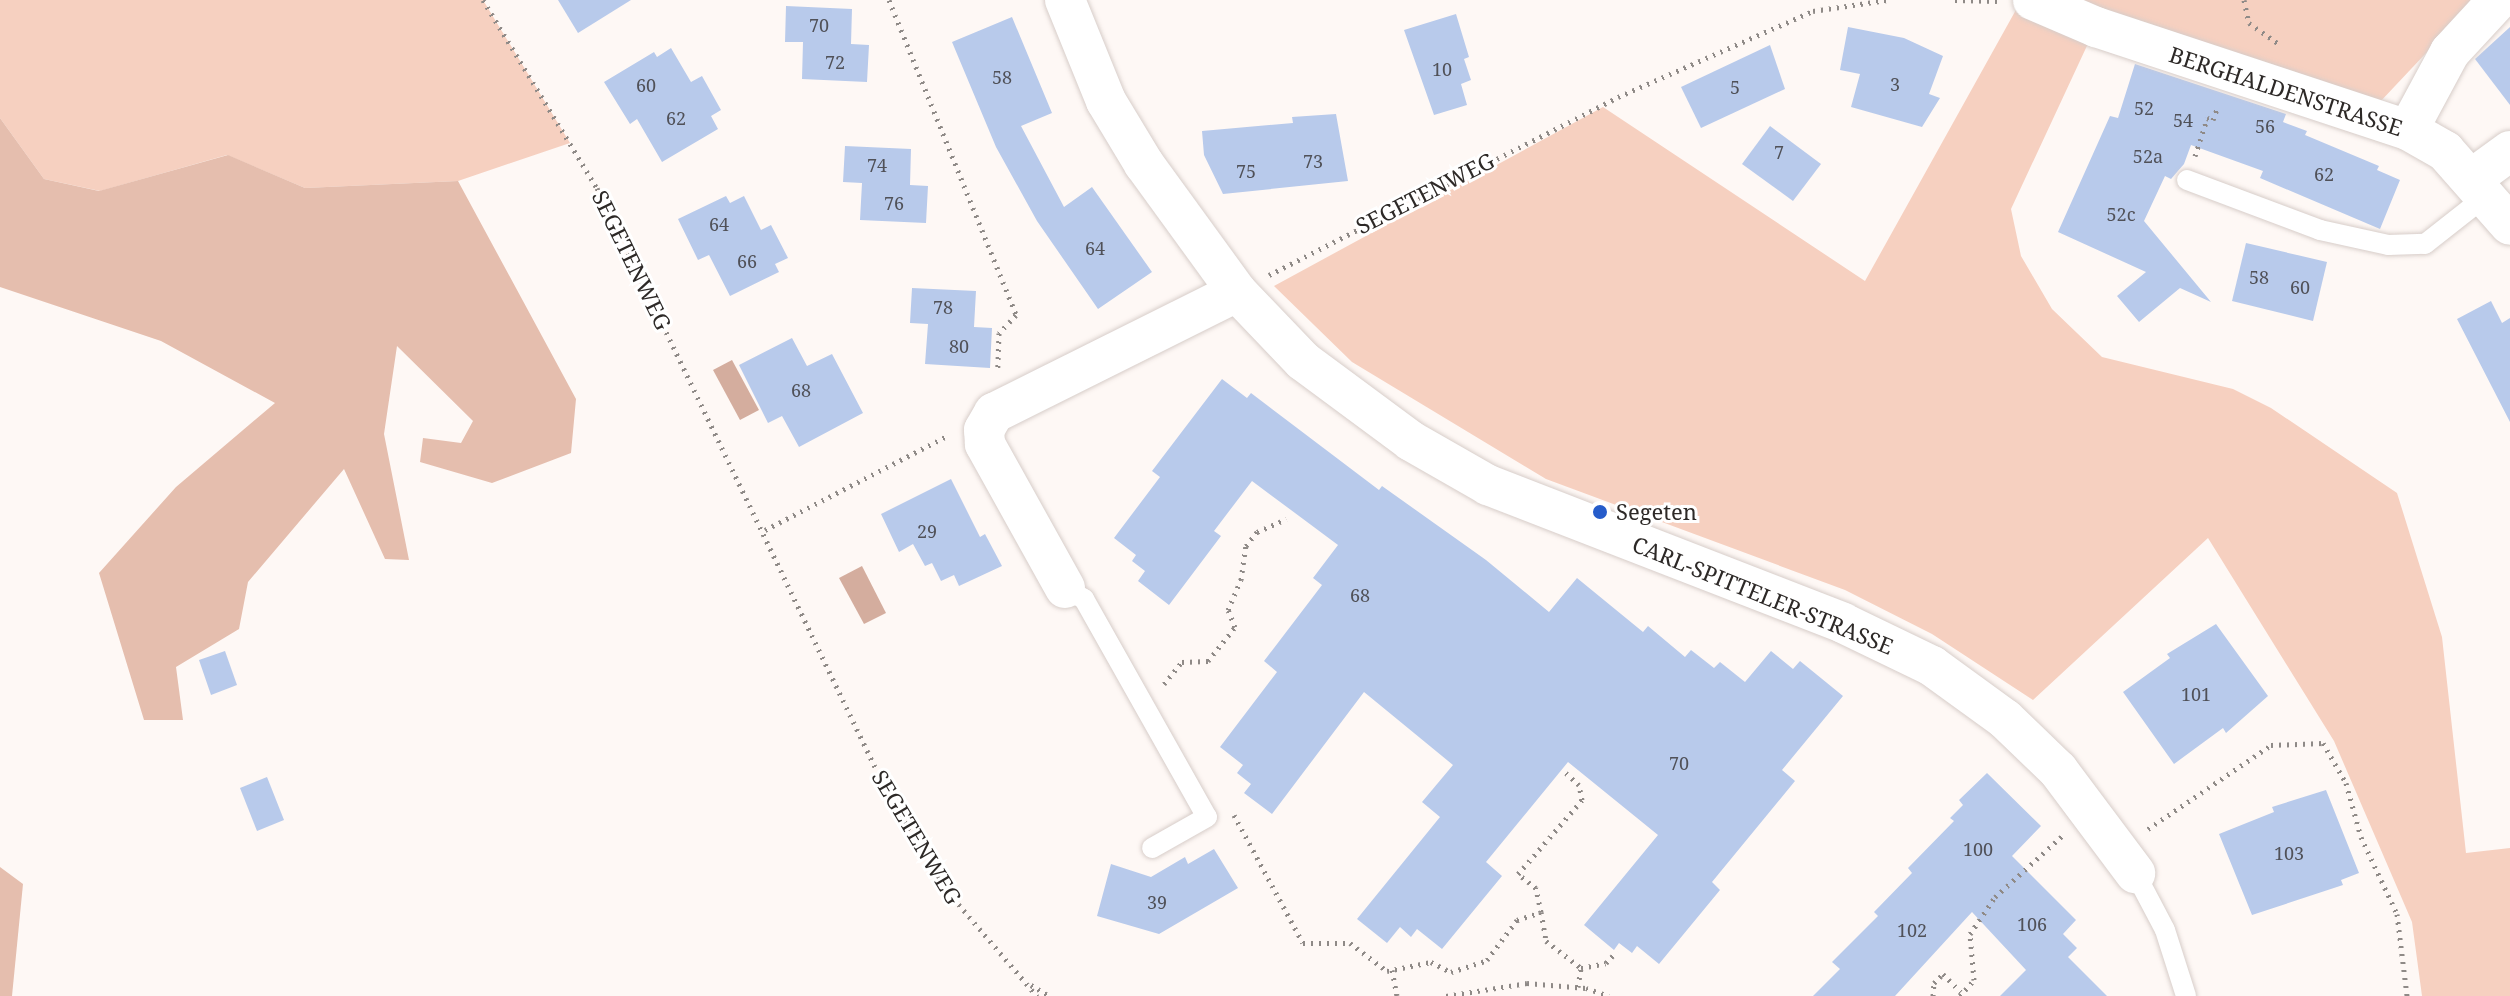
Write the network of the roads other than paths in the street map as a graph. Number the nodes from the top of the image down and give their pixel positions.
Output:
1 (1065, 0) edge
2 (2033, 0) edge
3 (2498, 0) edge
4 (2408, 130) junction
5 (2510, 151) edge
6 (2187, 180) dead end
7 (2490, 200) edge
8 (1237, 292) junction
9 (1065, 588) joint
10 (1152, 848) dead end
11 (2127, 861) joint
12 (2186, 996) edge

1 - 8 street, CARL-SPITTELER-STRASSE
2 - 4 street, BERGHALDENSTRASSE
3 - 4 street
4 - 7 street, BERGHALDENSTRASSE
5 - 7 street
6 - 7 lane
8 - 9 street
8 - 11 street, CARL-SPITTELER-STRASSE
9 - 10 lane
11 - 12 lane

